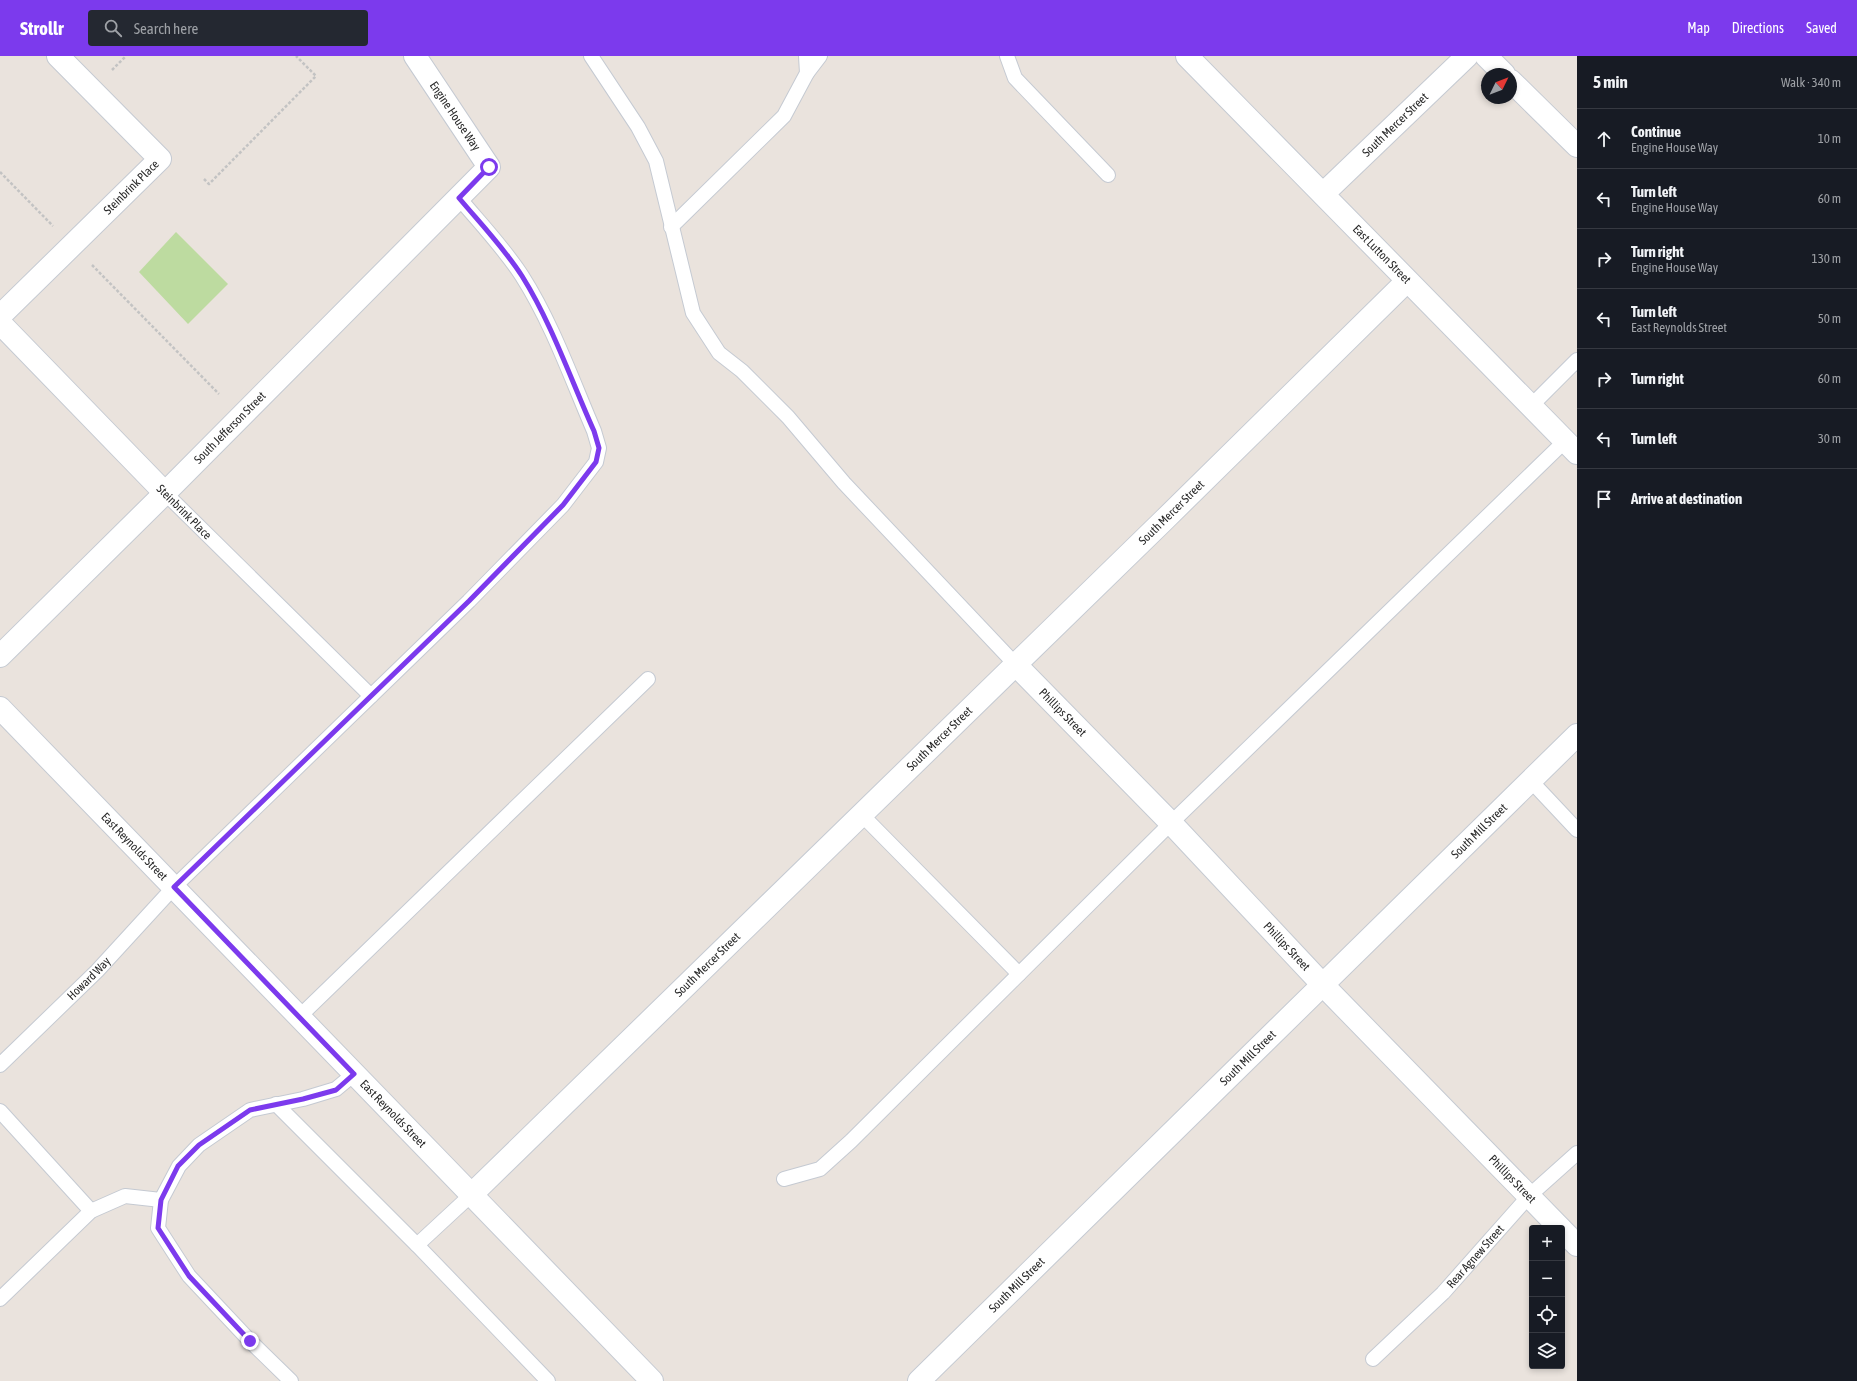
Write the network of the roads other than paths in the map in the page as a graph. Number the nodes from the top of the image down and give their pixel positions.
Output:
1 (58, 56) edge
2 (415, 56) edge
3 (591, 56) edge
4 (806, 56) edge
5 (820, 56) edge
6 (1007, 56) edge
7 (1187, 56) edge
8 (1467, 56) edge
9 (1486, 56) edge
10 (1498, 68) edge
11 (807, 72) junction
12 (1517, 87) edge
13 (1577, 146) edge
14 (1108, 175) dead end
15 (1323, 194) junction
16 (459, 198) junction
17 (671, 227) junction
18 (1407, 280) junction
19 (0, 316) edge
20 (0, 323) edge
21 (1577, 360) edge
22 (1531, 406) junction
23 (1571, 447) edge
24 (165, 493) junction
25 (0, 656) edge
26 (1015, 664) junction
27 (648, 679) dead end
28 (371, 696) junction
29 (0, 708) edge
30 (1577, 735) edge
31 (1531, 781) junction
32 (861, 814) junction
33 (1171, 823) junction
34 (1577, 830) edge
35 (174, 887) junction
36 (1019, 974) junction
37 (1322, 984) junction
38 (299, 1017) junction
39 (0, 1065) edge
40 (354, 1074) junction
41 (276, 1104) junction
42 (0, 1111) edge
43 (1577, 1152) edge
44 (784, 1179) dead end
45 (471, 1195) junction
46 (1528, 1196) junction
47 (161, 1200) junction
48 (91, 1211) junction
49 (1557, 1225) edge
50 (1565, 1233) edge
51 (417, 1245) junction
52 (1577, 1245) edge
53 (0, 1299) edge
54 (1373, 1359) dead end
55 (926, 1379) edge
56 (291, 1381) edge
57 (548, 1381) edge
58 (652, 1381) edge

1 - 19 street, Steinbrink Place
2 - 16 street, Engine House Way
3 - 17 lane
4 - 11 lane
5 - 11 lane
6 - 14 lane
7 - 15 street, East Lutton Street
8 - 15 street, South Mercer Street
9 - 10 street
11 - 17 lane
12 - 13 street
15 - 18 street, East Lutton Street
16 - 24 street, South Jefferson Street
16 - 28 lane
17 - 26 lane
18 - 22 street, East Lutton Street
18 - 26 street, South Mercer Street
20 - 24 street, Steinbrink Place
21 - 22 lane
22 - 23 street, East Lutton Street
23 - 33 lane
24 - 25 street, South Jefferson Street
24 - 28 lane, Steinbrink Place
26 - 32 street, South Mercer Street
26 - 33 street, Phillips Street
27 - 38 lane
28 - 35 lane
29 - 35 street, East Reynolds Street
30 - 31 street, South Mill Street
31 - 34 lane
31 - 37 street, South Mill Street
32 - 36 lane
32 - 45 street, South Mercer Street
33 - 36 lane
33 - 37 street, Phillips Street
35 - 38 street, East Reynolds Street
35 - 39 lane, Howard Way
36 - 44 lane
37 - 46 street, Phillips Street
37 - 55 street, South Mill Street
38 - 40 street, East Reynolds Street
40 - 41 lane
40 - 45 street, East Reynolds Street
41 - 47 lane
41 - 51 lane
42 - 48 lane
43 - 46 lane, Rear Agnew Street
45 - 51 lane
45 - 58 street, East Reynolds Street
46 - 49 street, Phillips Street
46 - 54 lane, Rear Agnew Street
47 - 48 lane
47 - 56 lane
48 - 53 lane
50 - 52 street, Phillips Street
51 - 57 lane

